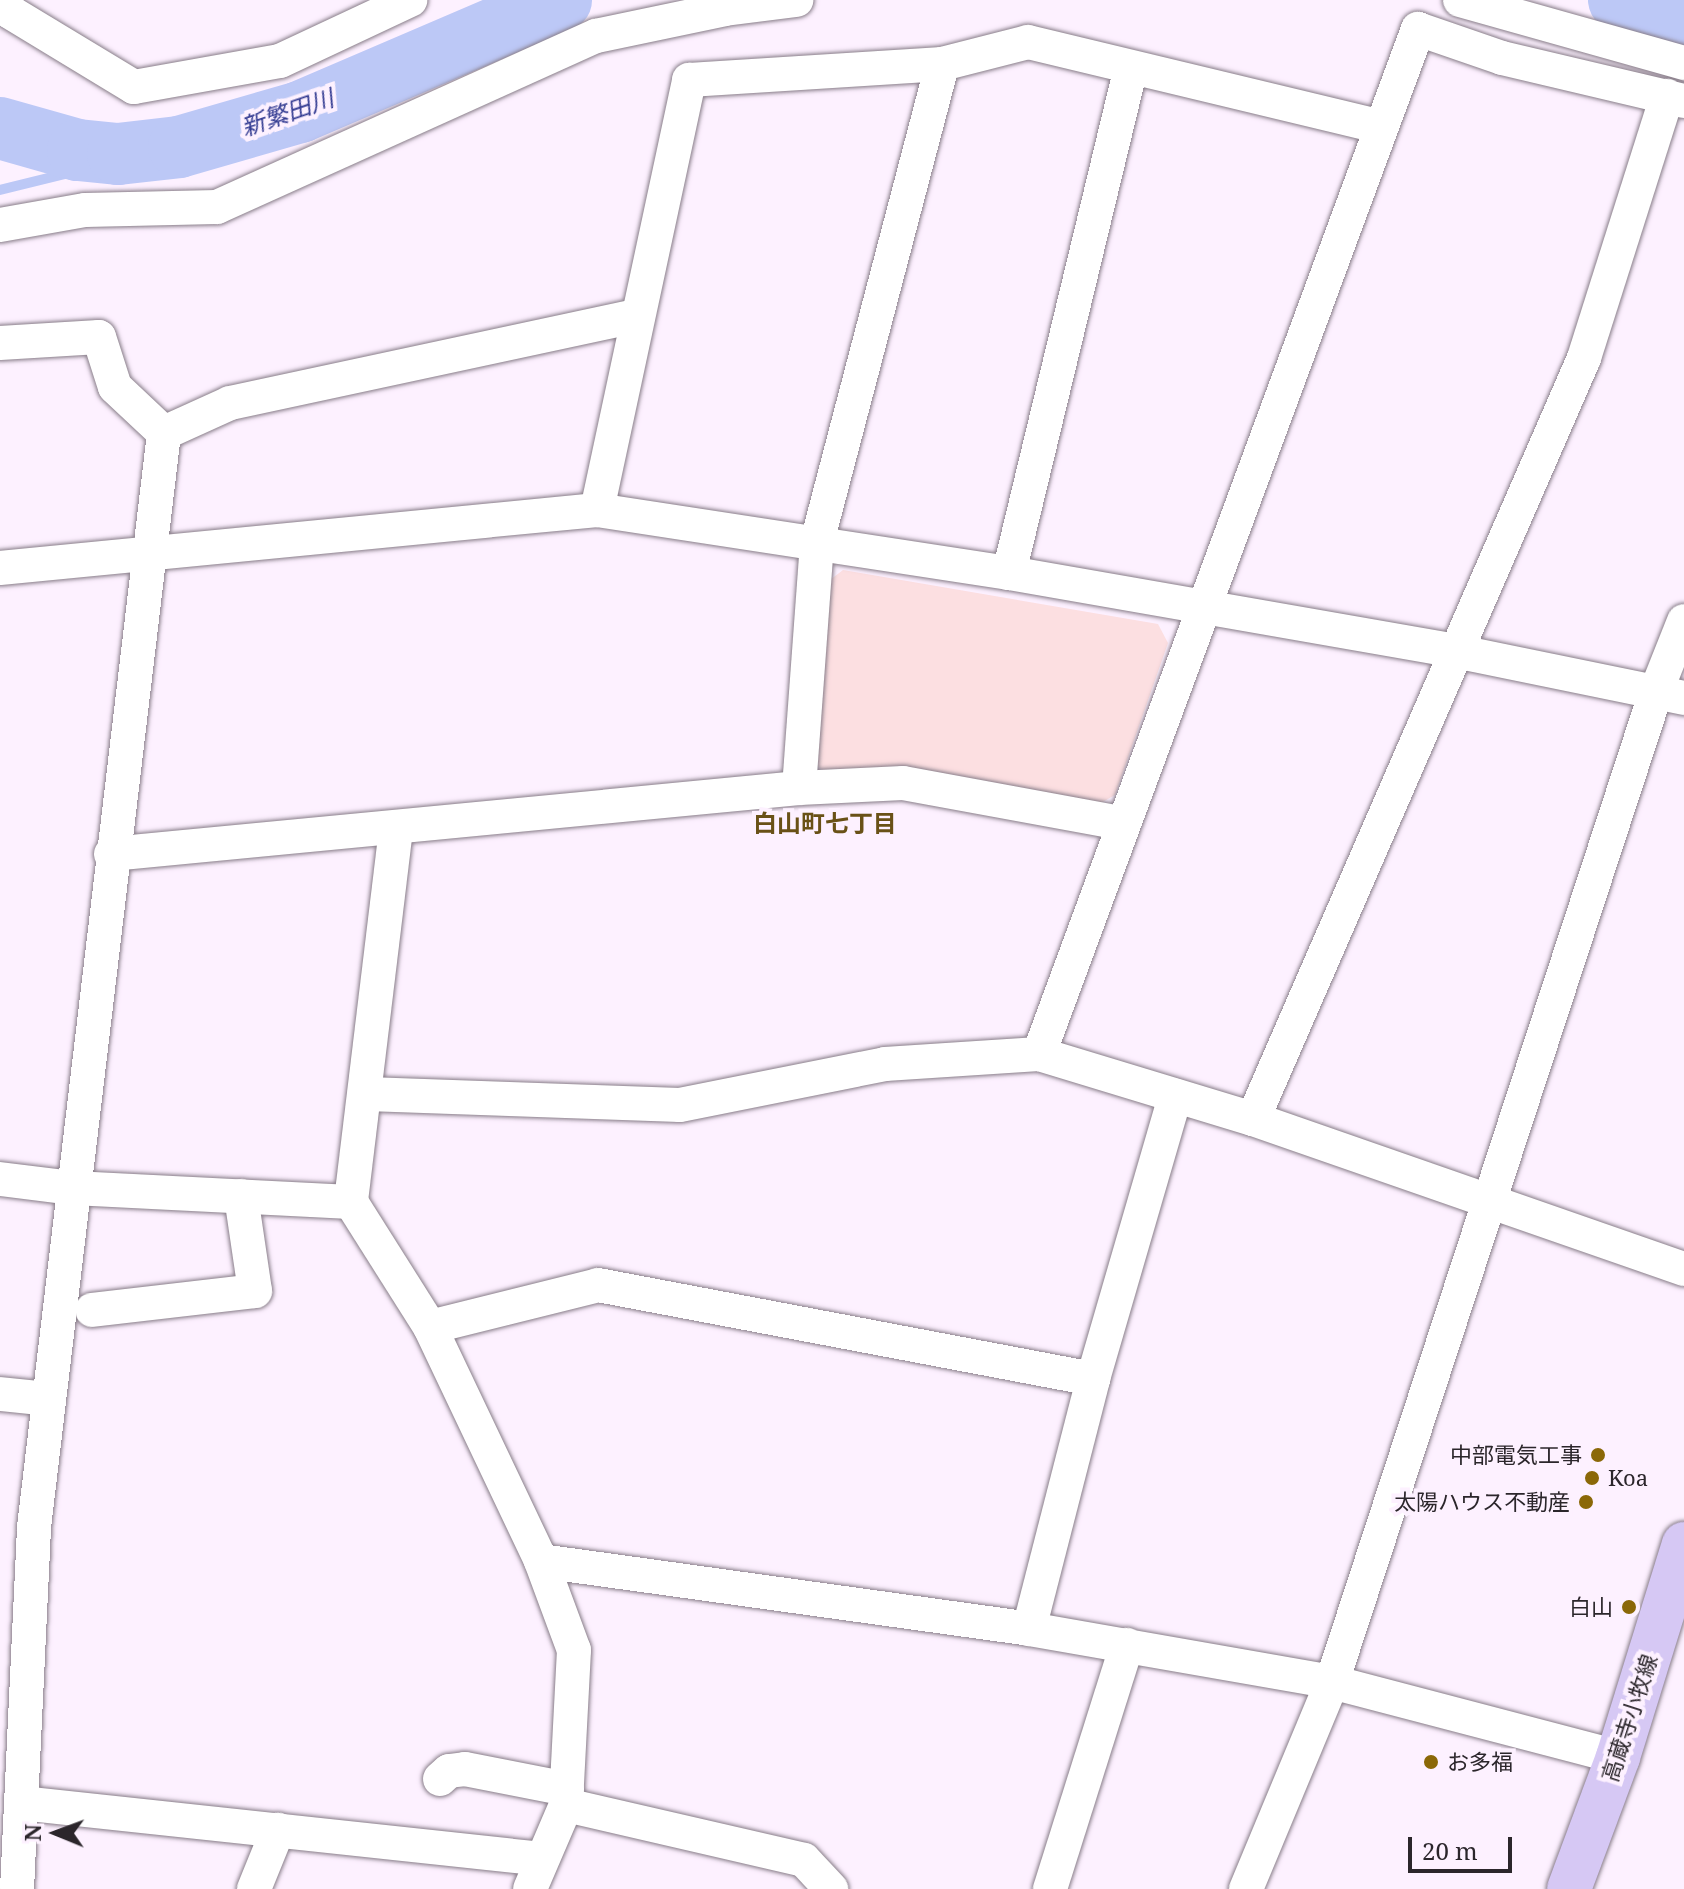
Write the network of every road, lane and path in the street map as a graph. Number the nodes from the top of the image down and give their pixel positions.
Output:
1 (410, 0) edge
2 (796, 0) edge
3 (1460, 0) edge
4 (8, 8) edge
5 (357, 14) edge
6 (1684, 63) edge
7 (942, 64) junction
8 (1131, 67) junction
9 (1675, 98) edge
10 (1381, 127) junction
11 (0, 225) edge
12 (635, 316) junction
13 (0, 343) edge
14 (164, 433) junction
15 (597, 510) junction
16 (817, 542) junction
17 (147, 554) junction
18 (0, 568) edge
19 (1009, 573) junction
20 (1202, 607) junction
21 (1684, 621) edge
22 (1455, 651) junction
23 (1670, 693) edge
24 (799, 788) junction
25 (1121, 823) junction
26 (396, 829) junction
27 (111, 854) junction
28 (1039, 1054) junction
29 (367, 1094) junction
30 (1175, 1096) junction
31 (1253, 1119) junction
32 (0, 1179) edge
33 (73, 1188) junction
34 (241, 1196) junction
35 (1490, 1201) junction
36 (351, 1202) junction
37 (1684, 1269) edge
38 (92, 1310) dead end
39 (430, 1327) junction
40 (1093, 1379) junction
41 (0, 1394) edge
42 (48, 1399) junction
43 (1684, 1544) edge
44 (541, 1561) junction
45 (1029, 1629) junction
46 (1127, 1645) junction
47 (12, 1654) edge
48 (1332, 1682) junction
49 (1618, 1757) junction
50 (440, 1779) dead end
51 (566, 1797) junction
52 (21, 1803) junction
53 (278, 1830) junction
54 (536, 1874) edge
55 (12, 1886) edge
56 (254, 1889) edge
57 (831, 1889) edge
58 (1050, 1889) edge
59 (1246, 1889) edge
60 (1569, 1889) edge

1 - 5 street
2 - 11 street
3 - 6 street
4 - 5 street
7 - 8 street
7 - 12 street
7 - 16 street
8 - 10 street
8 - 19 street
9 - 10 street
9 - 22 street
10 - 20 street
12 - 14 street
12 - 15 street
13 - 14 street
14 - 17 street
15 - 16 street
15 - 17 street
16 - 19 street
16 - 24 street
17 - 18 street
17 - 27 street
19 - 20 street
20 - 22 street
20 - 25 street
21 - 23 street
22 - 23 street
22 - 31 street
23 - 35 street
24 - 25 street
24 - 26 street
25 - 28 street
26 - 27 street
26 - 29 street
27 - 33 street
28 - 29 street
28 - 30 street
29 - 36 street
30 - 31 street
30 - 40 street
31 - 35 street
32 - 33 street
33 - 34 street
33 - 42 street
34 - 36 street
34 - 38 street
35 - 37 street
35 - 48 street
36 - 39 street
39 - 40 street
39 - 44 street
40 - 45 street
41 - 42 street
42 - 47 street
43 - 49 main road, 高蔵寺小牧線
44 - 45 street
44 - 51 street
45 - 46 street
46 - 48 street
46 - 58 street
47 - 52 street
48 - 49 street
48 - 59 street
49 - 60 main road, 高蔵寺小牧線
50 - 51 street
51 - 54 street
51 - 57 street
52 - 53 street
52 - 55 street
53 - 54 street
53 - 56 street

